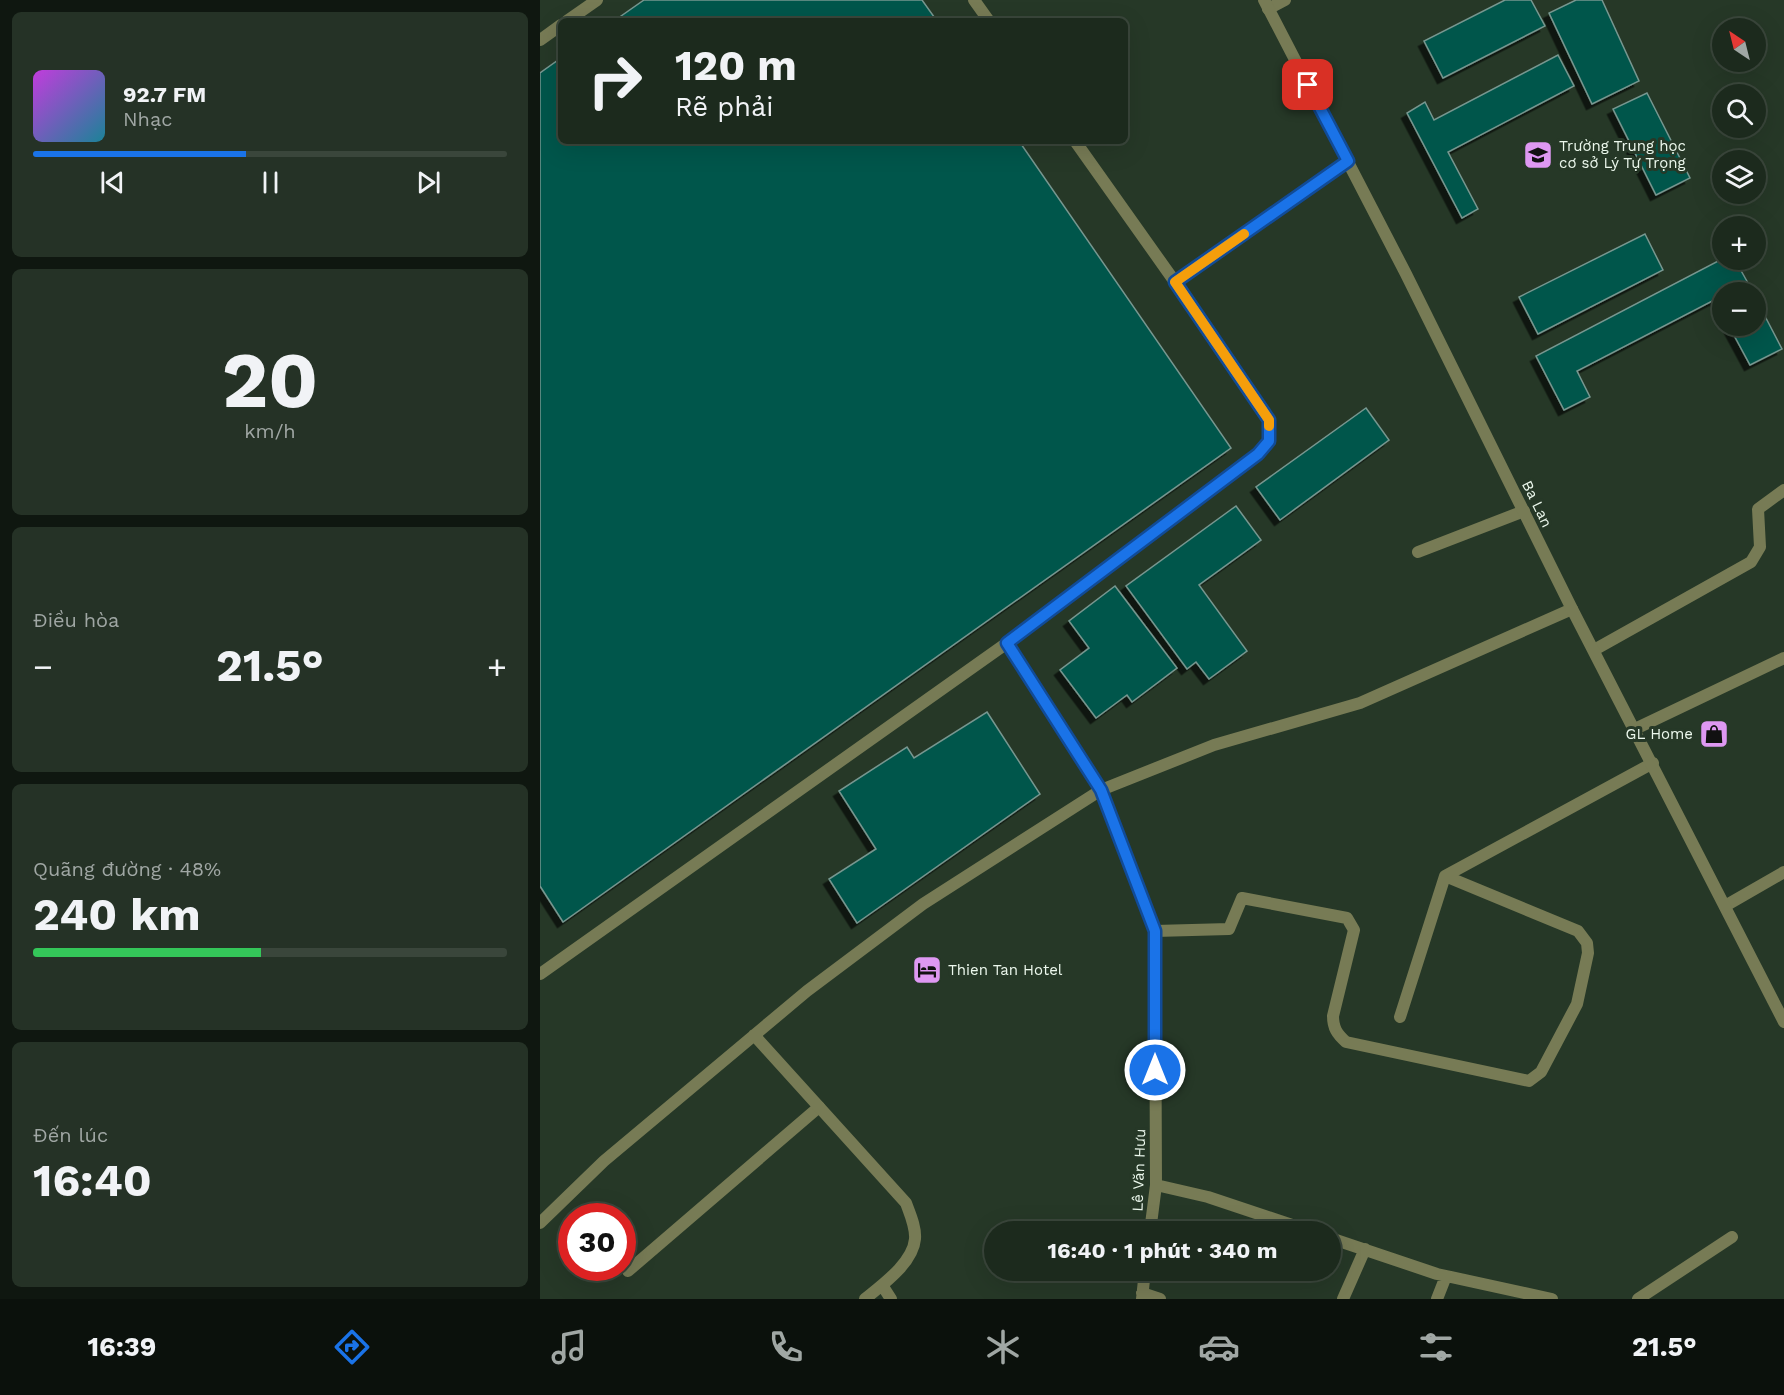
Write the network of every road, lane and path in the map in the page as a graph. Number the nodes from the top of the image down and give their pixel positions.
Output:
1 (597, 0) edge
2 (974, 0) edge
3 (1285, 0) edge
4 (1266, 4) edge
5 (571, 18) edge
6 (987, 18) edge
7 (558, 28) edge
8 (540, 40) edge
9 (1077, 144) edge
10 (1348, 161) junction
11 (1175, 282) junction
12 (1784, 490) edge
13 (1524, 511) junction
14 (1418, 552) dead end
15 (1572, 609) junction
16 (1007, 643) junction
17 (1594, 650) junction
18 (1784, 658) edge
19 (1635, 729) junction
20 (1653, 763) junction
21 (1101, 790) junction
22 (1784, 872) edge
23 (1445, 876) junction
24 (1725, 906) junction
25 (1155, 931) junction
26 (540, 974) edge
27 (1400, 1017) dead end
28 (1784, 1022) edge
29 (754, 1035) junction
30 (819, 1107) junction
31 (1156, 1185) junction
32 (1151, 1221) edge
33 (1279, 1221) edge
34 (540, 1223) edge
35 (1732, 1237) dead end
36 (1341, 1241) edge
37 (1365, 1249) junction
38 (636, 1263) edge
39 (1446, 1276) junction
40 (1144, 1281) edge
41 (882, 1285) junction
42 (1142, 1296) edge
43 (865, 1299) edge
44 (891, 1299) edge
45 (1160, 1299) edge
46 (1343, 1299) edge
47 (1437, 1299) edge
48 (1552, 1299) edge
49 (1638, 1299) edge

1 - 5 street
2 - 6 street
3 - 4 street
4 - 10 street, Ba Lan
7 - 8 street
9 - 11 street
10 - 11 street
10 - 13 street, Ba Lan
11 - 16 street
12 - 17 street
13 - 14 street
13 - 15 street, Ba Lan
15 - 17 street, Ba Lan
15 - 21 street
16 - 21 street, Lê Văn Hưu
16 - 26 street
17 - 19 street, Ba Lan
18 - 19 street
19 - 20 street, Ba Lan
20 - 23 street
20 - 24 street, Ba Lan
21 - 25 street, Lê Văn Hưu
21 - 29 street
22 - 24 street
23 - 25 street
23 - 27 street
24 - 28 street, Ba Lan
25 - 31 street, Lê Văn Hưu
29 - 30 street
29 - 34 street
30 - 38 street
30 - 41 street
31 - 32 street, Lê Văn Hưu
31 - 33 street
35 - 49 street
36 - 37 street
37 - 39 street
37 - 46 street
39 - 47 street
39 - 48 street
40 - 42 street
41 - 43 street
41 - 44 street
42 - 45 street

